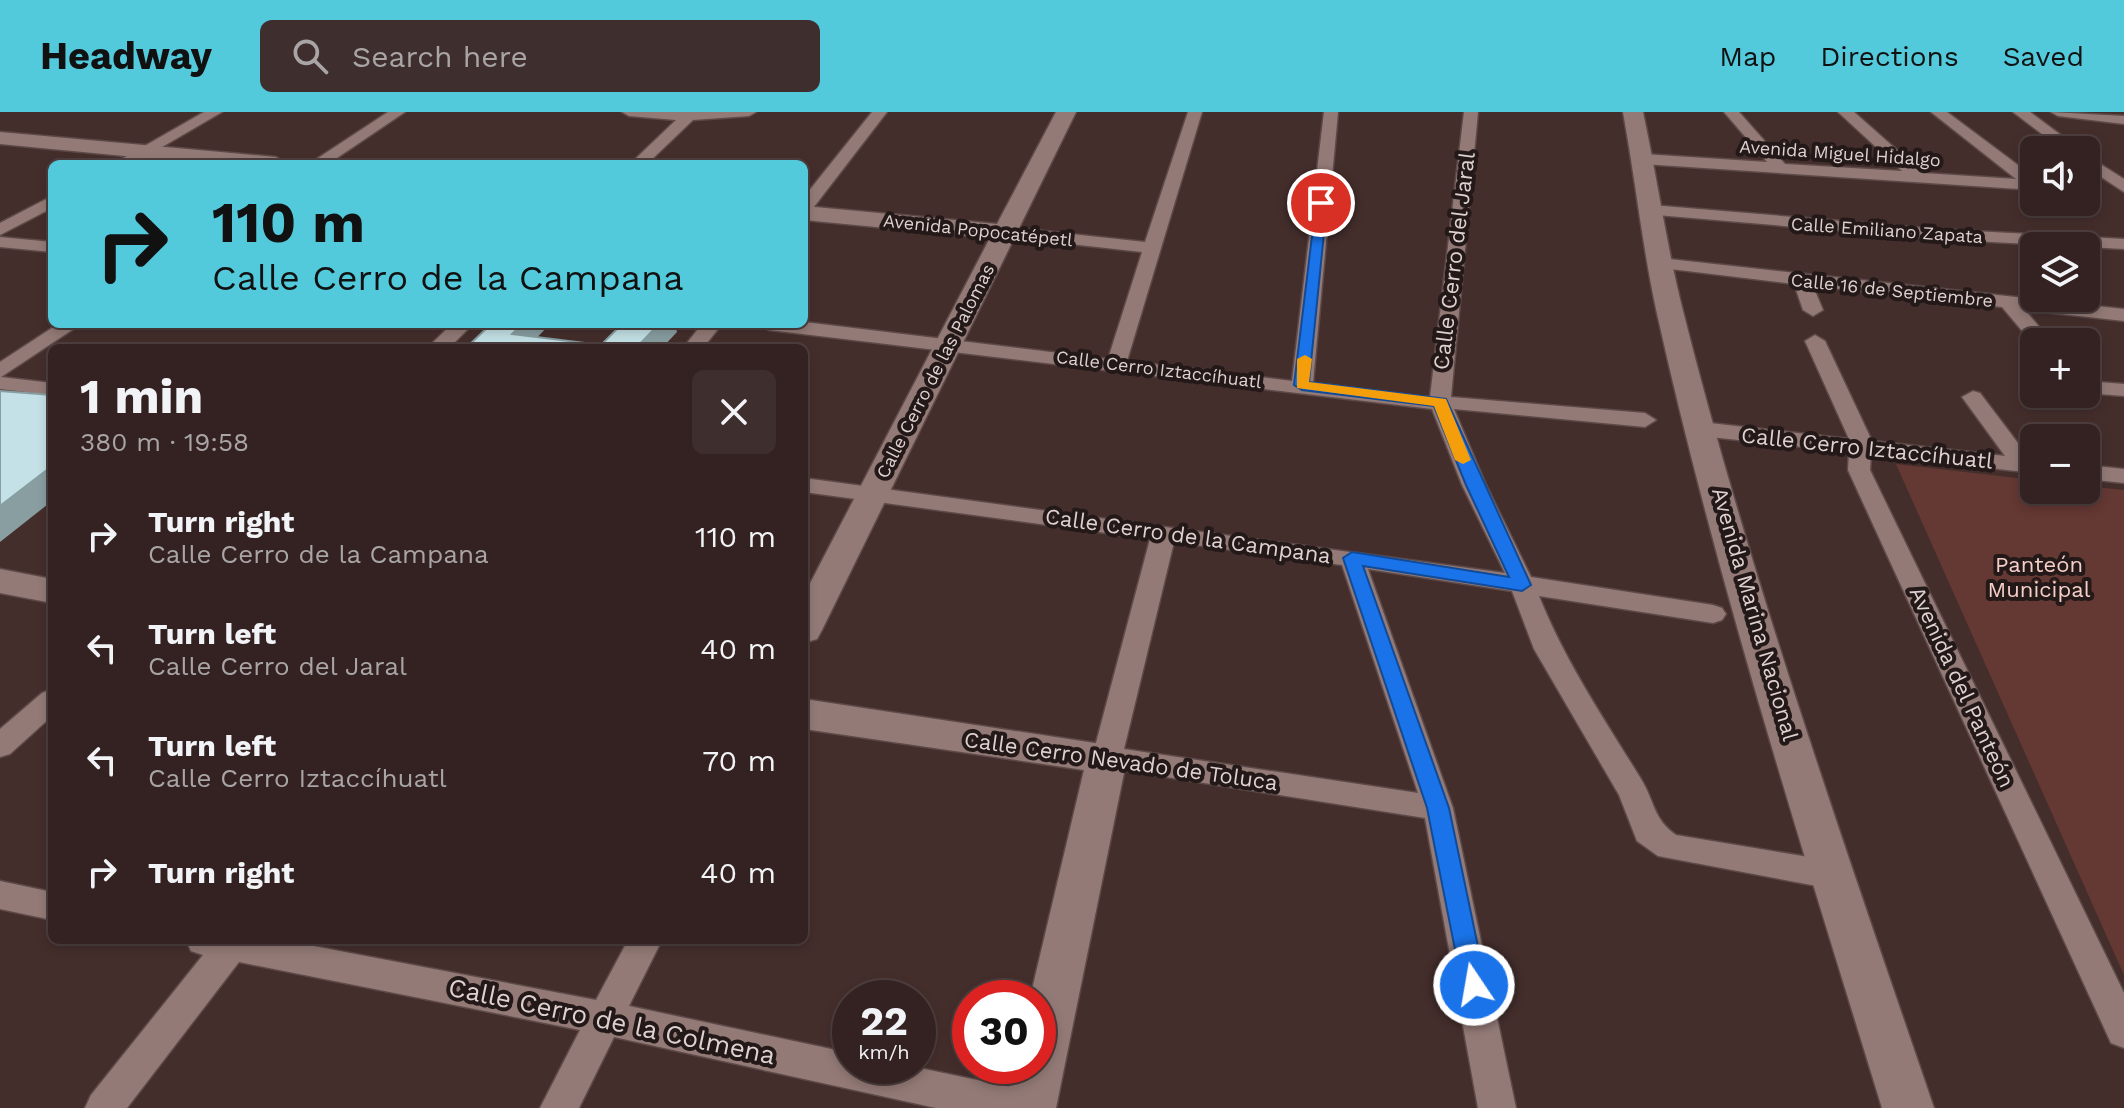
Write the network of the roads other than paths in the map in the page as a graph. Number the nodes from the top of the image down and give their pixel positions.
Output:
1 (215, 112) edge
2 (398, 112) edge
3 (629, 112) edge
4 (749, 112) edge
5 (880, 112) edge
6 (1066, 112) edge
7 (1195, 112) edge
8 (1331, 112) edge
9 (1471, 112) edge
10 (1633, 112) edge
11 (1731, 112) edge
12 (1845, 112) edge
13 (1938, 112) edge
14 (2020, 112) edge
15 (2058, 112) edge
16 (691, 114) edge
17 (20, 117) dead end
18 (2124, 120) edge
19 (0, 127) edge
20 (2053, 136) edge
21 (0, 138) edge
22 (143, 152) junction
23 (1643, 159) junction
24 (128, 160) edge
25 (232, 160) edge
26 (323, 160) edge
27 (642, 160) edge
28 (2100, 170) edge
29 (1783, 171) junction
30 (2020, 174) edge
31 (1920, 179) junction
32 (2020, 184) edge
33 (2124, 187) edge
34 (2100, 188) edge
35 (48, 203) edge
36 (808, 205) edge
37 (808, 210) edge
38 (1651, 210) junction
39 (1759, 222) junction
40 (0, 230) edge
41 (1006, 232) junction
42 (1770, 240) dead end
43 (0, 242) edge
44 (2124, 244) edge
45 (48, 247) edge
46 (1152, 248) junction
47 (1660, 263) junction
48 (1802, 280) junction
49 (2009, 303) junction
50 (1813, 310) dead end
51 (2124, 315) edge
52 (65, 328) edge
53 (459, 328) edge
54 (709, 328) edge
55 (805, 328) edge
56 (2030, 328) edge
57 (1815, 341) dead end
58 (441, 344) edge
59 (696, 344) edge
60 (947, 344) junction
61 (1116, 364) junction
62 (0, 371) edge
63 (0, 383) edge
64 (1302, 385) junction
65 (2100, 388) edge
66 (48, 389) edge
67 (2124, 390) edge
68 (1973, 397) dead end
69 (1440, 402) junction
70 (1645, 420) dead end
71 (1701, 429) junction
72 (1860, 449) junction
73 (2020, 455) edge
74 (2020, 465) edge
75 (2100, 473) edge
76 (2124, 476) edge
77 (808, 485) edge
78 (872, 493) junction
79 (1164, 532) junction
80 (1352, 558) junction
81 (0, 581) edge
82 (1522, 585) junction
83 (48, 590) edge
84 (1713, 614) dead end
85 (808, 622) edge
86 (48, 704) edge
87 (808, 715) edge
88 (0, 746) edge
89 (1107, 758) junction
90 (1438, 808) junction
91 (1833, 875) junction
92 (0, 895) edge
93 (48, 905) edge
94 (222, 944) edge
95 (233, 944) edge
96 (643, 944) edge
97 (605, 1018) junction
98 (2124, 1031) edge
99 (104, 1108) edge
100 (559, 1108) edge
101 (1020, 1108) edge
102 (1030, 1108) edge
103 (1497, 1108) edge
104 (1908, 1108) edge

1 - 22 street
2 - 26 street
3 - 16 street
4 - 16 street
5 - 36 street
6 - 41 street, Calle Cerro de las Palomas
7 - 46 street
8 - 64 street
9 - 69 street, Calle Cerro del Jaral
10 - 23 street, Avenida Marina Nacional
11 - 29 street
12 - 31 street
13 - 30 street
14 - 20 street
15 - 18 street
16 - 27 street
17 - 19 street
21 - 22 street
22 - 24 street
22 - 25 street
23 - 29 street, Avenida Miguel Hidalgo
23 - 38 street, Avenida Marina Nacional
28 - 33 street
29 - 31 street, Avenida Miguel Hidalgo
31 - 32 street, Avenida Miguel Hidalgo
33 - 34 street
35 - 40 street
37 - 41 street, Avenida Popocatépetl
38 - 39 street, Calle Emiliano Zapata
38 - 47 street, Avenida Marina Nacional
39 - 42 street
39 - 44 street, Calle Emiliano Zapata
41 - 46 street, Avenida Popocatépetl
41 - 60 street, Calle Cerro de las Palomas
43 - 45 street
46 - 61 street
47 - 48 street, Calle 16 de Septiembre
47 - 71 street, Avenida Marina Nacional
48 - 49 street, Calle 16 de Septiembre
48 - 50 street
49 - 51 street, Calle 16 de Septiembre
49 - 56 street
52 - 62 street
53 - 58 street
54 - 59 street
55 - 60 street, Calle Cerro Iztaccíhuatl
57 - 72 street, Avenida del Panteón
60 - 61 street, Calle Cerro Iztaccíhuatl
60 - 78 street, Calle Cerro de las Palomas
61 - 64 street, Calle Cerro Iztaccíhuatl
63 - 66 street
64 - 69 street, Calle Cerro Iztaccíhuatl
65 - 67 street
68 - 73 street
69 - 70 street, Calle Cerro Iztaccíhuatl
69 - 82 street, Calle Cerro del Jaral
71 - 72 street, Calle Cerro Iztaccíhuatl
71 - 91 street, Avenida Marina Nacional
72 - 74 street, Calle Cerro Iztaccíhuatl
72 - 98 street, Avenida del Panteón
75 - 76 street
77 - 78 street, Calle Cerro de la Campana
78 - 79 street, Calle Cerro de la Campana
78 - 85 street, Calle Cerro de las Palomas
79 - 80 street, Calle Cerro de la Campana
79 - 89 street
80 - 82 street, Calle Cerro de la Campana
80 - 90 street
81 - 83 street
82 - 84 street, Calle Cerro de la Campana
82 - 91 street, Calle Cerro del Jaral
86 - 88 street
87 - 89 street, Calle Cerro Nevado de Toluca
89 - 90 street, Calle Cerro Nevado de Toluca
89 - 102 street
90 - 103 street
91 - 104 street, Avenida Marina Nacional
92 - 93 street
94 - 99 street
95 - 97 street, Calle Cerro de la Colmena
96 - 97 street
97 - 100 street
97 - 101 street, Calle Cerro de la Colmena

